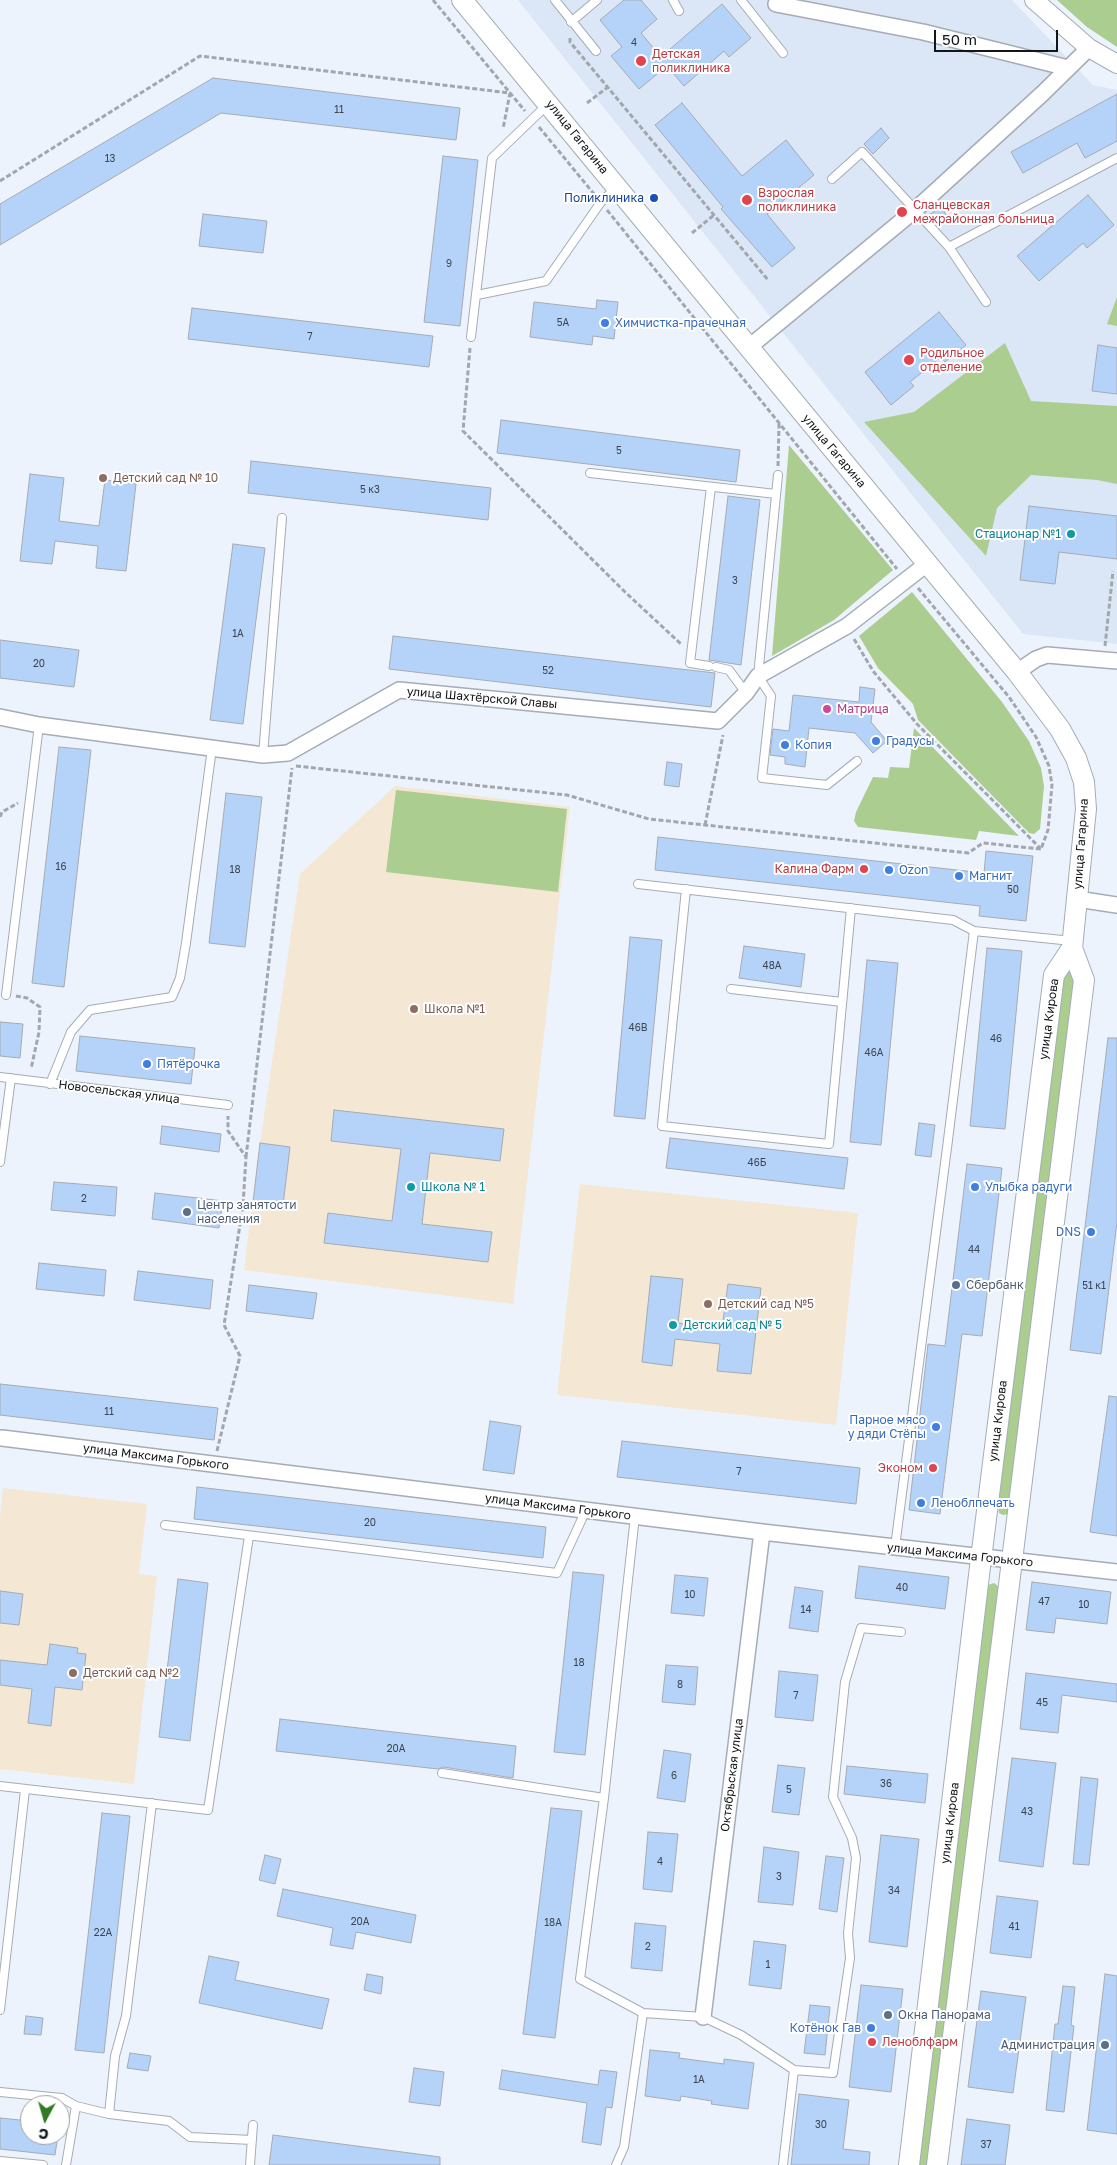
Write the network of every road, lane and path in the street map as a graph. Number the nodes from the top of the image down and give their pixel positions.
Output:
1 (434, 0) edge
2 (462, 0) edge
3 (554, 0) edge
4 (597, 0) edge
5 (673, 0) edge
6 (742, 0) edge
7 (1034, 0) edge
8 (776, 4) dead end
9 (679, 11) dead end
10 (570, 22) junction
11 (1089, 48) junction
12 (596, 52) dead end
13 (783, 53) dead end
14 (1117, 64) edge
15 (1068, 68) junction
16 (608, 87) junction
17 (510, 93) junction
18 (549, 103) junction
19 (587, 104) dead end
20 (532, 118) junction
21 (492, 158) junction
22 (1117, 158) edge
23 (832, 179) dead end
24 (0, 180) edge
25 (617, 187) junction
26 (601, 202) junction
27 (915, 210) junction
28 (714, 214) junction
29 (692, 232) dead end
30 (948, 247) junction
31 (768, 280) dead end
32 (477, 295) junction
33 (986, 302) dead end
34 (471, 337) joint
35 (748, 348) junction
36 (779, 424) junction
37 (590, 473) dead end
38 (778, 475) joint
39 (712, 487) junction
40 (776, 494) junction
41 (282, 518) dead end
42 (928, 563) junction
43 (1113, 571) dead end
44 (906, 580) junction
45 (847, 626) junction
46 (691, 652) junction
47 (1110, 660) edge
48 (1017, 672) junction
49 (758, 676) junction
50 (746, 693) junction
51 (0, 717) edge
52 (718, 721) junction
53 (39, 725) junction
54 (212, 748) junction
55 (263, 755) junction
56 (857, 761) dead end
57 (292, 766) junction
58 (29, 797) junction
59 (0, 817) edge
60 (705, 825) junction
61 (1040, 849) junction
62 (638, 884) dead end
63 (686, 889) junction
64 (1077, 899) junction
65 (1117, 905) edge
66 (851, 908) junction
67 (974, 931) junction
68 (1072, 945) junction
69 (732, 988) dead end
70 (6, 995) joint
71 (842, 1002) junction
72 (0, 1077) edge
73 (11, 1078) junction
74 (28, 1081) junction
75 (50, 1084) junction
76 (228, 1105) joint
77 (246, 1157) junction
78 (0, 1162) edge
79 (1, 1439) edge
80 (214, 1464) junction
81 (586, 1510) junction
82 (635, 1516) junction
83 (165, 1525) dead end
84 (762, 1532) junction
85 (249, 1536) junction
86 (895, 1547) junction
87 (981, 1557) junction
88 (1012, 1561) junction
89 (1117, 1572) edge
90 (901, 1632) dead end
91 (442, 1773) dead end
92 (0, 1786) edge
93 (25, 1790) junction
94 (604, 1798) junction
95 (152, 1803) junction
96 (0, 2010) edge
97 (643, 2013) junction
98 (702, 2017) junction
99 (794, 2070) junction
100 (0, 2092) edge
101 (76, 2106) junction
102 (109, 2114) junction
103 (253, 2125) dead end
104 (252, 2140) junction
105 (0, 2161) edge
106 (43, 2165) edge
107 (66, 2165) edge
108 (250, 2165) edge
109 (616, 2165) edge
110 (783, 2165) edge
111 (909, 2165) edge
112 (937, 2165) edge

1 - 17 path
2 - 18 main road, улица Гагарина
3 - 10 lane
4 - 10 lane
5 - 9 lane
6 - 13 lane
7 - 11 street
8 - 15 street
10 - 12 lane
10 - 16 path
11 - 14 street
11 - 15 street
15 - 27 street
16 - 19 path
16 - 28 path
17 - 20 path
17 - 21 path
17 - 24 path
18 - 20 lane
18 - 25 main road, улица Гагарина
20 - 21 lane
20 - 26 path
21 - 32 lane
22 - 30 lane
23 - 27 lane
25 - 26 lane
25 - 35 main road, улица Гагарина
26 - 32 lane
26 - 36 path
27 - 30 lane
27 - 35 street
28 - 29 path
28 - 31 path
30 - 33 lane
32 - 34 lane
34 - 46 path
35 - 42 main road, улица Гагарина
36 - 38 path
36 - 44 path
37 - 39 lane
38 - 40 lane
39 - 40 lane
39 - 46 lane
40 - 49 lane
41 - 55 lane
42 - 44 street
42 - 48 main road, улица Гагарина
43 - 47 path
44 - 45 street
44 - 61 path
45 - 49 street
45 - 61 path
46 - 50 lane
47 - 48 street
48 - 64 main road, улица Гагарина
49 - 50 street
49 - 56 lane
50 - 52 street
51 - 53 street, улица Шахтёрской Славы
52 - 55 street, улица Шахтёрской Славы
52 - 60 path
53 - 54 street, улица Шахтёрской Славы
53 - 58 lane
54 - 55 street, улица Шахтёрской Славы
54 - 75 lane
55 - 57 path
57 - 60 path
57 - 77 path
58 - 59 path
58 - 70 lane
60 - 61 path
62 - 63 lane
63 - 66 lane
63 - 71 lane
64 - 65 street
64 - 68 main road, улица Гагарина
66 - 67 lane
66 - 71 lane
67 - 68 lane
67 - 86 lane
68 - 87 main road, улица Кирова
68 - 88 main road
69 - 71 lane
70 - 74 path
72 - 73 lane, Новосельская улица
73 - 74 lane, Новосельская улица
73 - 78 lane
74 - 75 lane, Новосельская улица
75 - 76 lane, Новосельская улица
76 - 77 path
77 - 80 path
79 - 80 street, улица Максима Горького
80 - 81 street, улица Максима Горького
81 - 82 street, улица Максима Горького
81 - 85 lane
82 - 84 street, улица Максима Горького
82 - 94 lane
83 - 85 lane
84 - 86 street, улица Максима Горького
84 - 98 street, Октябрьская улица
85 - 95 lane
86 - 87 street, улица Максима Горького
87 - 88 street, улица Максима Горького
87 - 111 main road, улица Кирова
88 - 89 street, улица Максима Горького
88 - 112 main road
90 - 99 lane
91 - 94 lane
92 - 93 lane
93 - 95 lane
93 - 96 lane
94 - 97 lane
95 - 102 lane
97 - 98 lane
97 - 109 lane
98 - 99 lane
99 - 110 lane
100 - 101 lane
101 - 102 lane
101 - 107 lane
102 - 104 lane
103 - 104 lane
104 - 108 lane
105 - 106 lane

